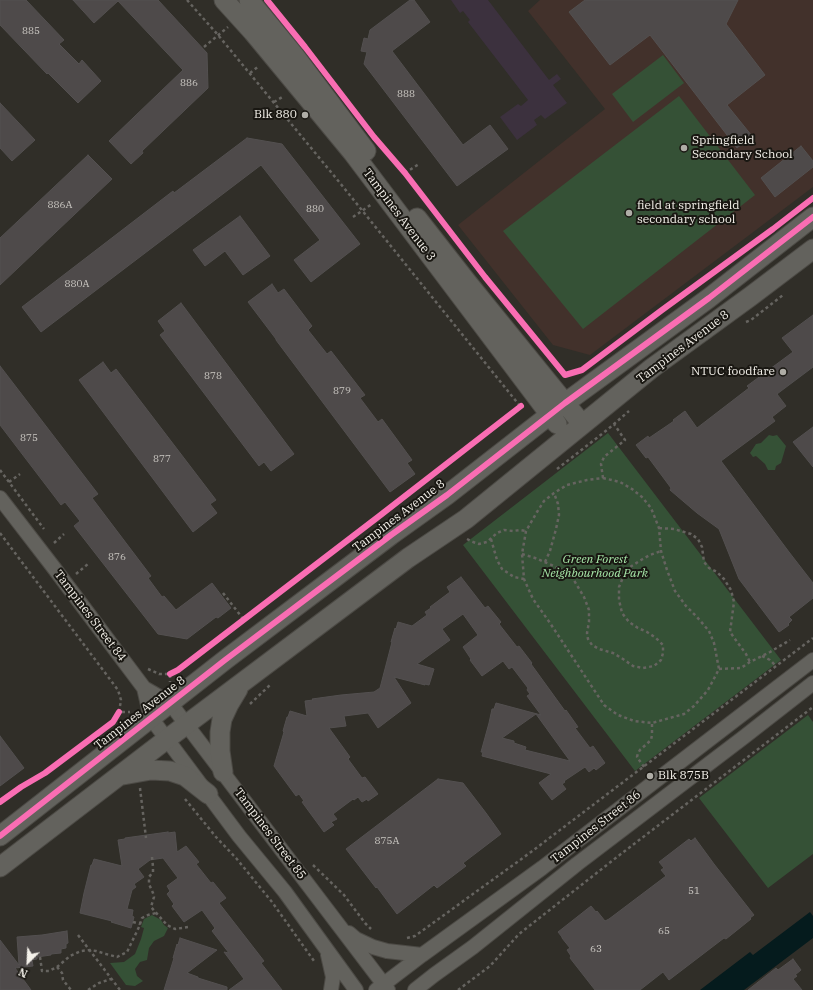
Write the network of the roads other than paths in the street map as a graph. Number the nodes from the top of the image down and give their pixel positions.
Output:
1 (224, 0) edge
2 (249, 0) edge
3 (813, 217) edge
4 (813, 249) edge
5 (565, 403) junction
6 (550, 415) junction
7 (582, 424) junction
8 (567, 436) junction
9 (0, 498) edge
10 (813, 660) edge
11 (242, 683) junction
12 (813, 683) edge
13 (144, 688) junction
14 (170, 703) junction
15 (143, 715) junction
16 (187, 724) junction
17 (167, 739) junction
18 (223, 772) junction
19 (120, 776) junction
20 (208, 794) junction
21 (0, 836) edge
22 (0, 867) edge
23 (338, 924) junction
24 (326, 948) junction
25 (422, 955) junction
26 (434, 975) junction
27 (383, 988) edge
28 (331, 990) edge
29 (356, 990) edge
30 (415, 990) edge
31 (430, 990) edge

1 - 6 street, Tampines Avenue 3
2 - 5 street, Tampines Avenue 3
3 - 5 street, Tampines Avenue 8
4 - 7 street, Tampines Avenue 8
5 - 6 street, Tampines Avenue 8
5 - 7 street, Tampines Avenue 3
6 - 8 street, Tampines Avenue 3
6 - 14 street, Tampines Avenue 8
7 - 8 street, Tampines Avenue 8
8 - 11 street, Tampines Avenue 8
9 - 13 street, Tampines Street 84
10 - 25 street, Tampines Street 86
11 - 16 street, Tampines Avenue 8
11 - 18 street
12 - 26 street, Tampines Street 86
13 - 14 street, Tampines Street 85
13 - 15 street, Tampines Street 84
14 - 15 street, Tampines Avenue 8
14 - 16 street, Tampines Street 85
15 - 17 street, Tampines Street 84
15 - 21 street, Tampines Avenue 8
16 - 17 street, Tampines Avenue 8
16 - 18 street, Tampines Street 85
17 - 19 street, Tampines Avenue 8
17 - 20 street, Tampines Street 85
18 - 23 street, Tampines Street 85
19 - 20 street
19 - 22 street, Tampines Avenue 8
20 - 24 street, Tampines Street 85
23 - 25 street
23 - 27 street, Tampines Street 85
24 - 28 street
24 - 29 street, Tampines Street 85
25 - 27 street, Tampines Street 86
26 - 30 street, Tampines Street 86
26 - 31 street

